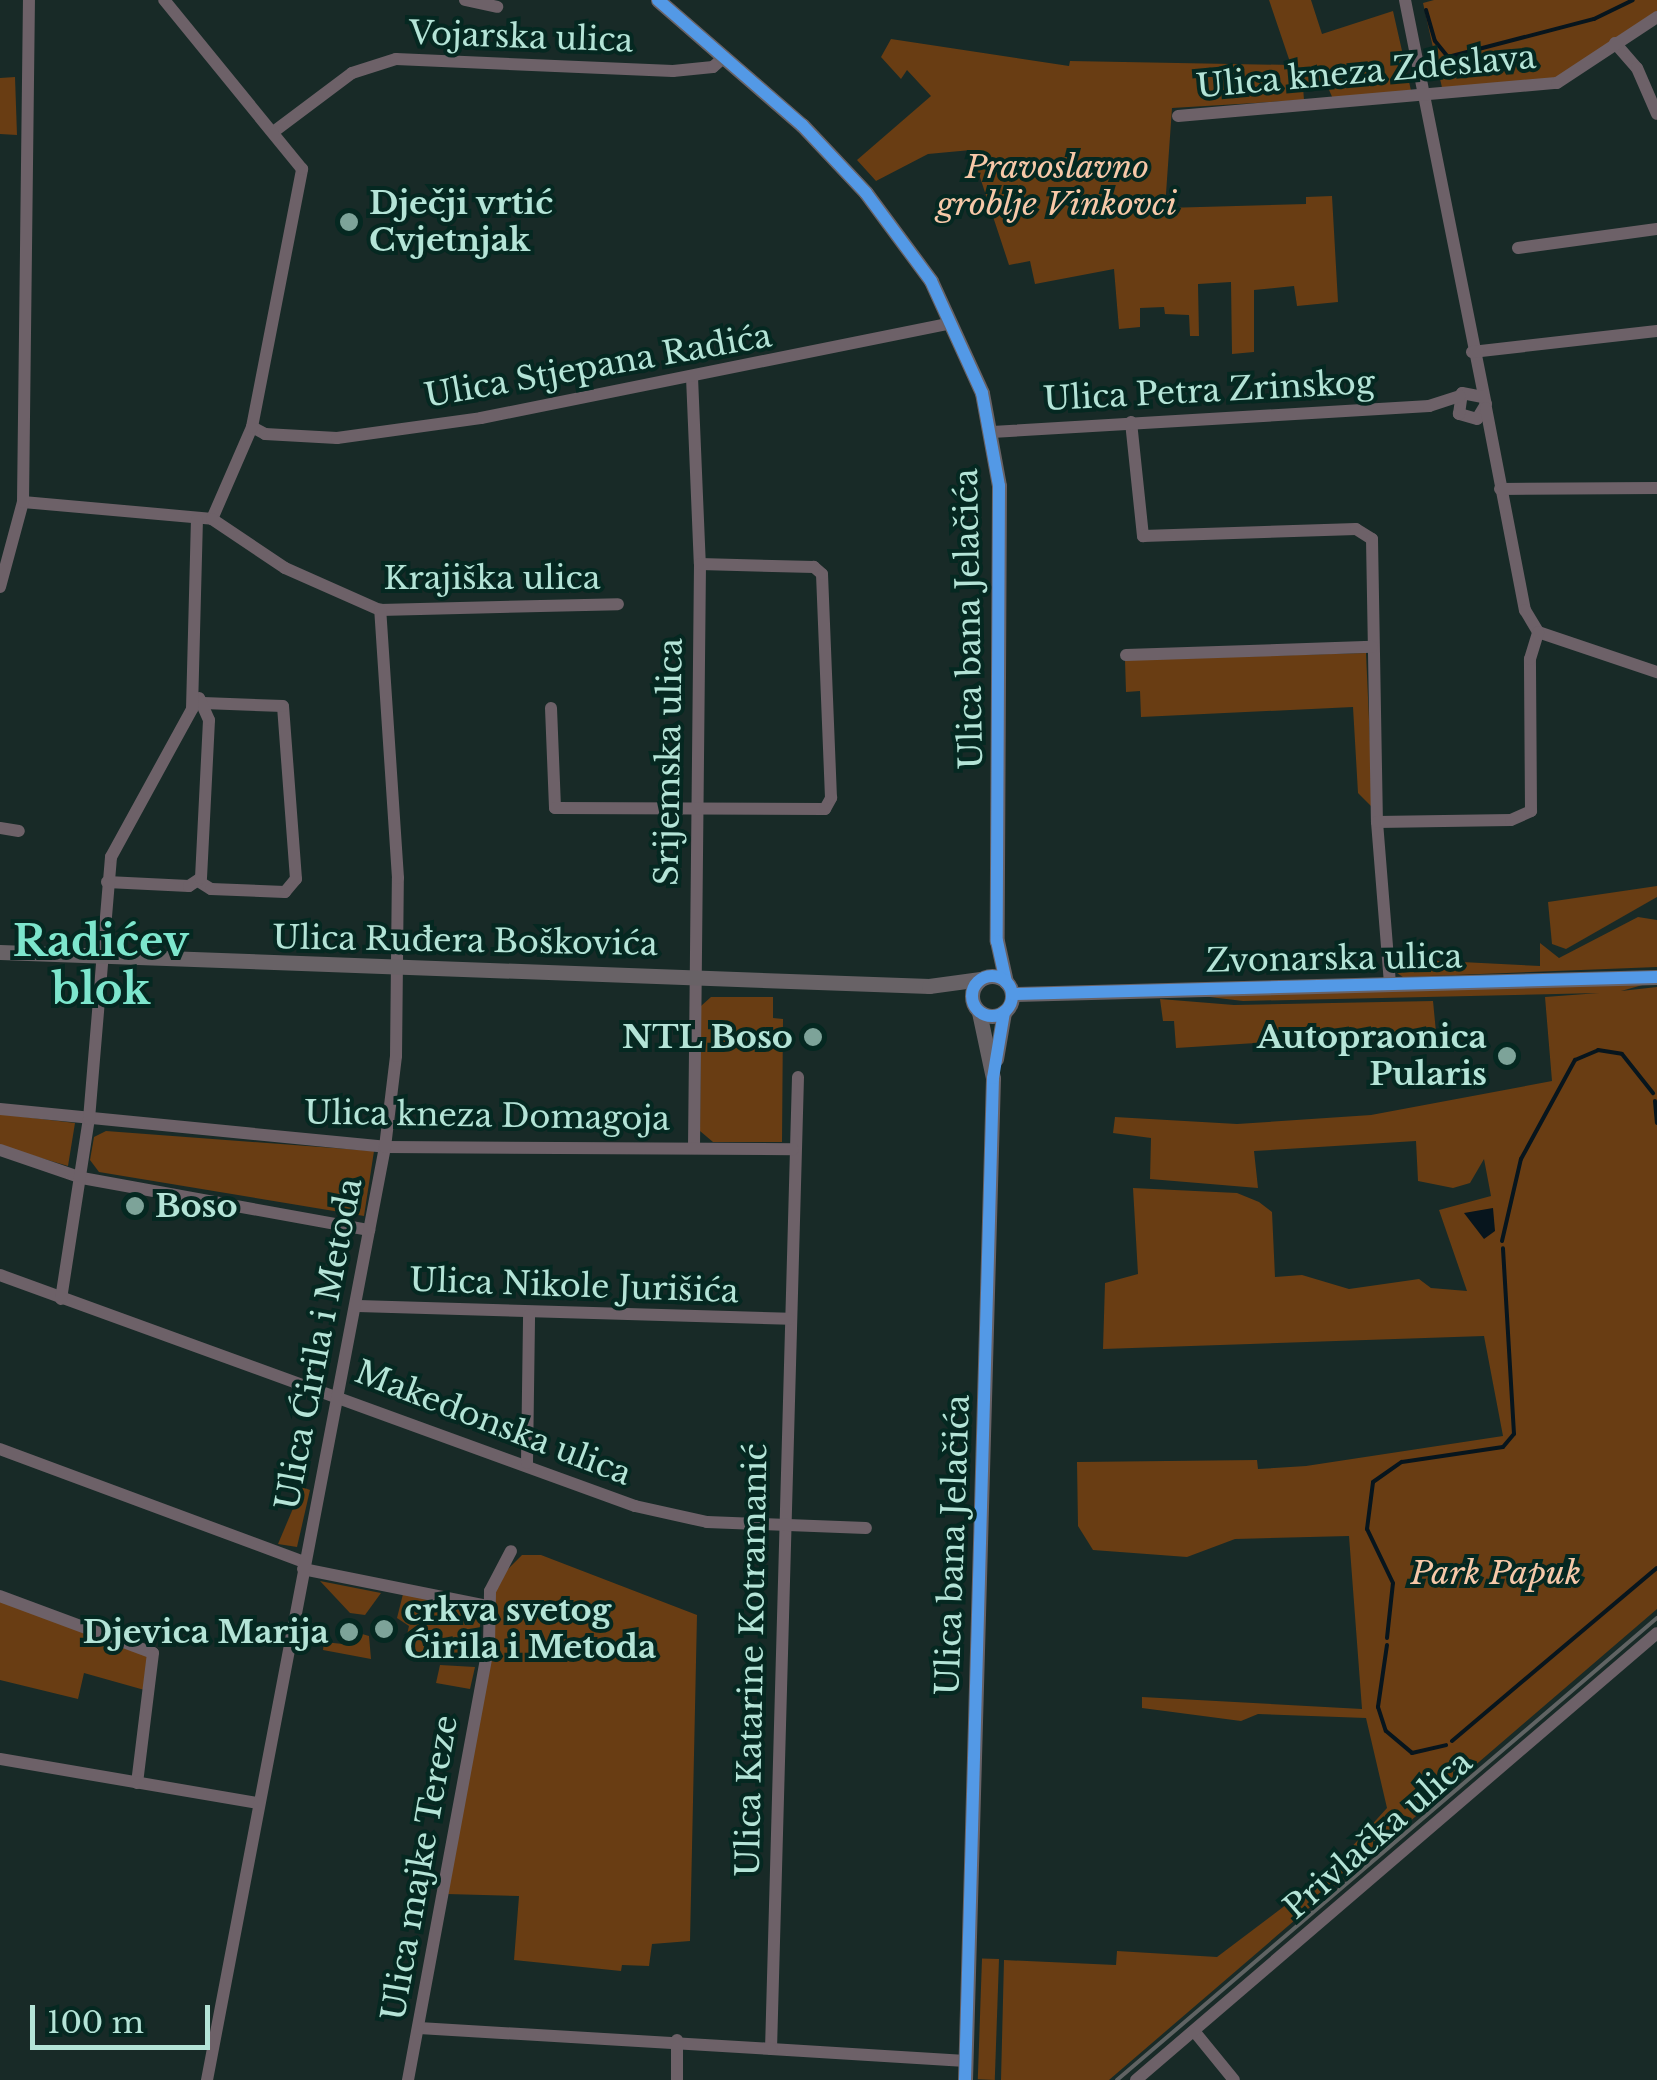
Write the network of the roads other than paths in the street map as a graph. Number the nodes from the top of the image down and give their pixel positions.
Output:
1 (29, 0) edge
2 (164, 0) edge
3 (465, 0) edge
4 (658, 0) edge
5 (1404, 0) edge
6 (497, 7) dead end
7 (1657, 17) edge
8 (1616, 43) junction
9 (722, 58) junction
10 (1426, 99) junction
11 (1657, 114) edge
12 (1178, 116) dead end
13 (276, 130) junction
14 (1657, 229) edge
15 (1518, 248) dead end
16 (952, 323) junction
17 (1657, 331) edge
18 (1473, 358) junction
19 (692, 377) junction
20 (1461, 395) junction
21 (1484, 402) junction
22 (1429, 406) junction
23 (1463, 417) junction
24 (1131, 422) junction
25 (252, 427) junction
26 (992, 432) junction
27 (1490, 449) junction
28 (1657, 488) edge
29 (1500, 489) junction
30 (23, 502) junction
31 (204, 519) junction
32 (700, 564) junction
33 (0, 587) edge
34 (618, 604) dead end
35 (380, 610) junction
36 (1538, 632) junction
37 (1372, 647) junction
38 (1126, 655) dead end
39 (1657, 672) edge
40 (199, 697) junction
41 (551, 708) dead end
42 (696, 811) junction
43 (1377, 822) junction
44 (0, 828) edge
45 (18, 831) dead end
46 (198, 881) junction
47 (107, 882) junction
48 (997, 941) junction
49 (0, 952) edge
50 (100, 959) junction
51 (399, 969) junction
52 (692, 974) junction
53 (1657, 977) edge
54 (984, 978) junction
55 (1390, 984) junction
56 (929, 986) junction
57 (1009, 988) junction
58 (977, 1010) junction
59 (1004, 1012) junction
60 (798, 1077) dead end
61 (993, 1078) junction
62 (0, 1110) edge
63 (89, 1119) junction
64 (385, 1147) junction
65 (694, 1148) junction
66 (794, 1149) junction
67 (0, 1150) edge
68 (82, 1178) junction
69 (370, 1230) junction
70 (0, 1275) edge
71 (61, 1299) junction
72 (358, 1306) junction
73 (529, 1315) junction
74 (789, 1319) junction
75 (340, 1395) junction
76 (0, 1449) edge
77 (527, 1463) junction
78 (782, 1526) junction
79 (866, 1528) dead end
80 (512, 1551) dead end
81 (304, 1565) junction
82 (0, 1596) edge
83 (488, 1606) junction
84 (1657, 1633) edge
85 (0, 1760) edge
86 (137, 1783) junction
87 (258, 1803) junction
88 (419, 2028) junction
89 (1194, 2031) junction
90 (677, 2040) junction
91 (770, 2049) junction
92 (966, 2061) junction
93 (207, 2080) edge
94 (408, 2080) edge
95 (677, 2080) edge
96 (965, 2080) edge
97 (1136, 2080) edge
98 (1234, 2080) edge

1 - 30 street
2 - 13 street
3 - 6 street
4 - 9 main road, Ulica bana Jelačića
5 - 10 street
7 - 8 street, Ulica kneza Zdeslava
8 - 10 street, Ulica kneza Zdeslava
8 - 11 street
9 - 13 street, Vojarska ulica
9 - 16 main road, Ulica bana Jelačića
10 - 12 street, Ulica kneza Zdeslava
10 - 18 street
13 - 25 street
14 - 15 street
16 - 19 street, Ulica Stjepana Radića
16 - 26 main road, Ulica bana Jelačića
17 - 18 street
18 - 20 street
18 - 21 street
19 - 25 street, Ulica Stjepana Radića
19 - 32 street, Srijemska ulica
20 - 21 street
20 - 22 street, Ulica Petra Zrinskog
20 - 23 street
21 - 23 street
21 - 27 street
22 - 23 street, Ulica Petra Zrinskog
22 - 24 street, Ulica Petra Zrinskog
23 - 27 street
24 - 26 street, Ulica Petra Zrinskog
24 - 37 street
25 - 31 street
26 - 48 main road, Ulica bana Jelačića
27 - 29 street
28 - 29 street
29 - 36 street
30 - 31 street
30 - 33 street
31 - 35 street, Krajiška ulica
31 - 40 street
32 - 42 street, Srijemska ulica
32 - 42 street
34 - 35 street, Krajiška ulica
35 - 51 street, Ulica Ćirila i Metoda
36 - 39 street
36 - 43 street
37 - 38 street
37 - 43 street
40 - 46 street
40 - 46 street
40 - 47 street
41 - 42 street
42 - 52 street, Srijemska ulica
43 - 55 street
44 - 45 street
46 - 47 street
47 - 50 street
48 - 54 main road, Ulica bana Jelačića
48 - 57 main road, Ulica bana Jelačića
49 - 50 main road, Ulica Ruđera Boškovića
50 - 51 main road, Ulica Ruđera Boškovića
50 - 63 street
51 - 52 main road, Ulica Ruđera Boškovića
51 - 64 street, Ulica Ćirila i Metoda
52 - 56 main road, Ulica Ruđera Boškovića
52 - 65 street, Srijemska ulica
53 - 55 main road, Zvonarska ulica
54 - 56 main road, Ulica Ruđera Boškovića
54 - 57 main road
54 - 58 main road, Ulica bana Jelačića
55 - 57 main road, Zvonarska ulica
56 - 58 main road, Ulica Ruđera Boškovića
57 - 59 main road, Ulica bana Jelačića
58 - 59 main road
58 - 61 main road, Ulica bana Jelačića
59 - 61 main road, Ulica bana Jelačića
60 - 66 street, Ulica Katarine Kotramanić
61 - 92 main road, Ulica bana Jelačića
62 - 63 street, Ulica kneza Domagoja
63 - 64 street, Ulica kneza Domagoja
63 - 68 street
64 - 65 street, Ulica kneza Domagoja
64 - 69 street, Ulica Ćirila i Metoda
65 - 66 street, Ulica kneza Domagoja
66 - 74 street, Ulica Katarine Kotramanić
67 - 68 street
68 - 69 street
68 - 71 street
69 - 72 street, Ulica Ćirila i Metoda
70 - 71 street, Makedonska ulica
71 - 75 street, Makedonska ulica
72 - 73 street, Ulica Nikole Jurišića
72 - 75 street, Ulica Ćirila i Metoda
73 - 74 street, Ulica Nikole Jurišića
73 - 77 street
74 - 78 street, Ulica Katarine Kotramanić
75 - 77 street, Makedonska ulica
75 - 81 street, Ulica Ćirila i Metoda
76 - 81 street
77 - 78 street, Makedonska ulica
78 - 79 street, Makedonska ulica
78 - 91 street, Ulica Katarine Kotramanić
80 - 83 street, Ulica majke Tereze
81 - 83 street
81 - 87 street, Ulica Ćirila i Metoda
82 - 86 street
83 - 88 street, Ulica majke Tereze
84 - 89 street, Privlačka ulica
85 - 86 street
86 - 87 street
87 - 93 street, Ulica Ćirila i Metoda
88 - 90 street
88 - 94 street, Ulica majke Tereze
89 - 97 street, Privlačka ulica
89 - 98 street
90 - 91 street
90 - 95 street
91 - 92 street
92 - 96 main road, Ulica bana Jelačića

